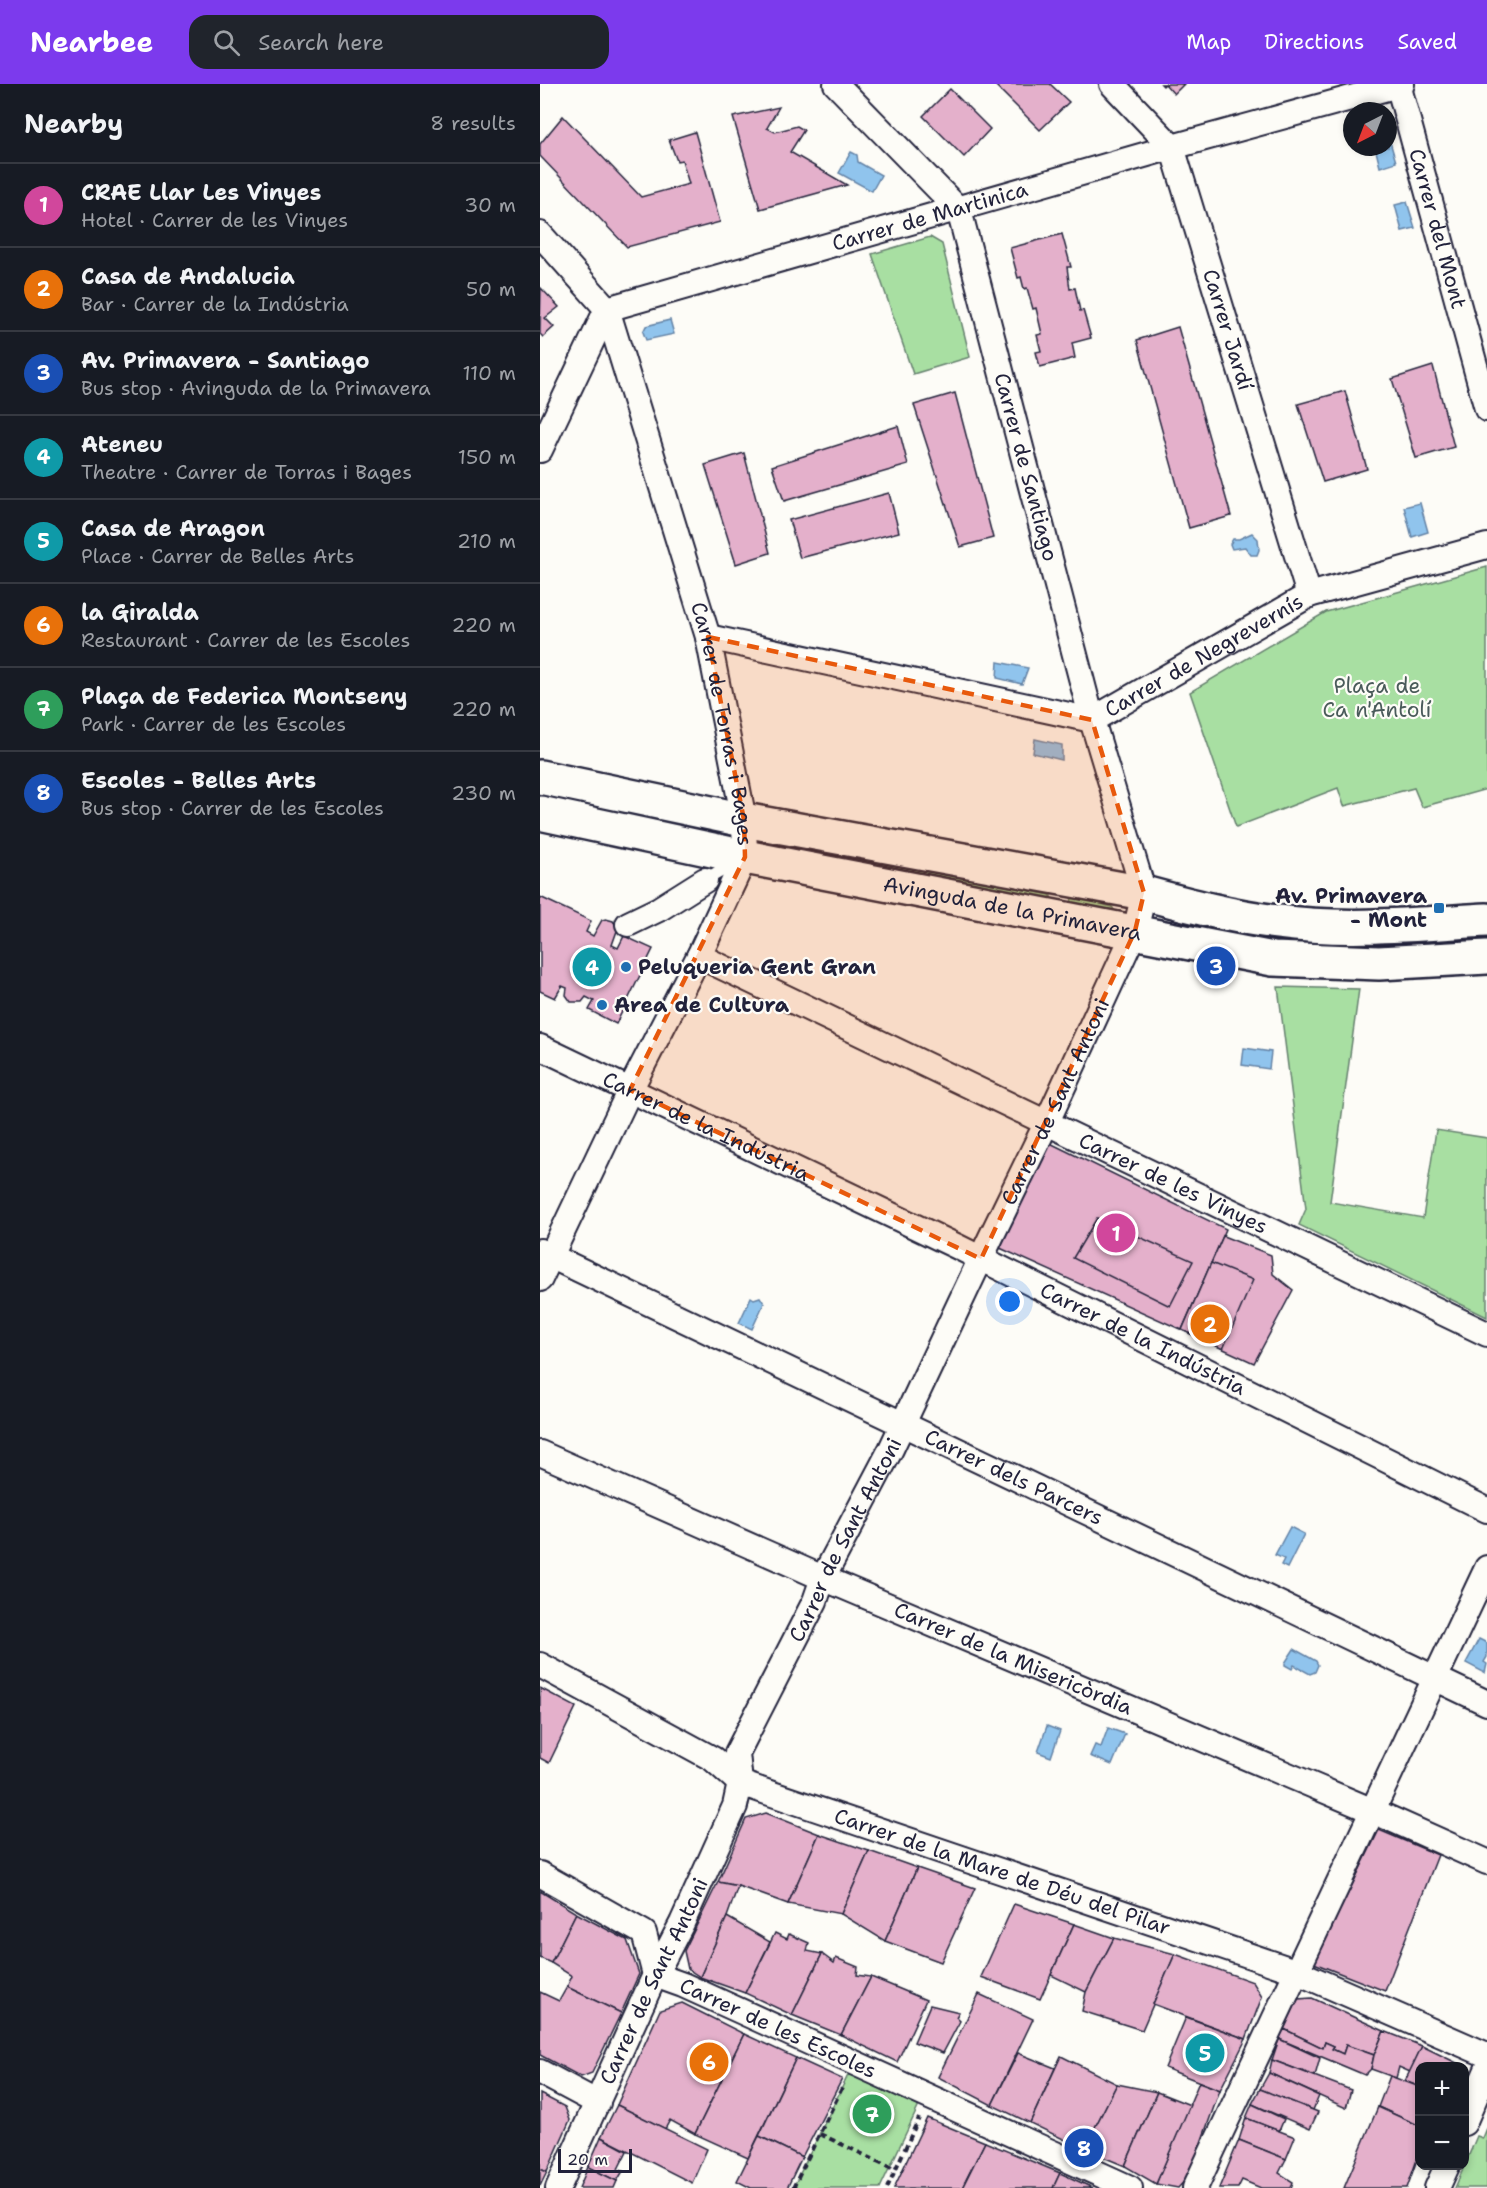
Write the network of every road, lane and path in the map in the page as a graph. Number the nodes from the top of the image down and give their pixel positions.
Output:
1 (836, 84) edge
2 (1112, 84) edge
3 (1400, 84) edge
4 (1172, 147) junction
5 (959, 210) junction
6 (540, 234) edge
7 (608, 309) junction
8 (1487, 409) edge
9 (540, 450) edge
10 (1487, 546) edge
11 (1309, 595) junction
12 (708, 637) junction
13 (1092, 720) junction
14 (540, 777) edge
15 (540, 813) edge
16 (744, 820) junction
17 (745, 857) junction
18 (705, 880) joint
19 (1144, 893) junction
20 (1487, 920) edge
21 (628, 924) dead end
22 (1135, 931) junction
23 (699, 956) junction
24 (1487, 957) edge
25 (540, 1047) edge
26 (630, 1090) junction
27 (1046, 1124) junction
28 (545, 1254) edge
29 (981, 1258) junction
30 (540, 1279) edge
31 (1487, 1334) edge
32 (903, 1424) junction
33 (540, 1453) edge
34 (1487, 1510) edge
35 (1487, 1568) edge
36 (822, 1578) junction
37 (540, 1665) edge
38 (1434, 1679) junction
39 (1487, 1703) edge
40 (740, 1783) junction
41 (1373, 1811) junction
42 (1487, 1862) edge
43 (540, 1874) edge
44 (1295, 1971) junction
45 (655, 1975) junction
46 (1485, 2059) edge
47 (854, 2063) junction
48 (540, 2072) edge
49 (929, 2095) junction
50 (598, 2103) junction
51 (1466, 2116) edge
52 (820, 2134) junction
53 (896, 2170) junction
54 (1445, 2170) edge
55 (558, 2188) edge
56 (793, 2188) edge
57 (887, 2188) edge
58 (1130, 2188) edge
59 (1195, 2188) edge
60 (1437, 2188) edge

1 - 5 street, Carrer de Santiago
2 - 4 street, Carrer Jardí
3 - 4 street, Carrer de Martinica
3 - 8 street, Carrer del Mont
4 - 5 street, Carrer de Martinica
4 - 11 street, Carrer Jardí
5 - 7 street, Carrer de Martinica
5 - 13 street, Carrer de Santiago
6 - 7 street, Carrer de Torras i Bages
7 - 9 street
7 - 12 street, Carrer de Torras i Bages
10 - 11 street, Carrer de Negrevernís
11 - 13 street, Carrer de Negrevernís
12 - 13 street, Carrer de Negrevernís
12 - 16 street, Carrer de Torras i Bages
13 - 19 street, Carrer de Santiago
14 - 16 street, Avinguda de la Primavera
15 - 17 street, Avinguda de la Primavera
16 - 17 street, Carrer de Torras i Bages
16 - 19 street, Avinguda de la Primavera
17 - 18 lane
17 - 22 street, Avinguda de la Primavera
17 - 23 street, Carrer de Torras i Bages
18 - 21 street
19 - 20 street, Avinguda de la Primavera
19 - 22 street, Carrer de Sant Antoni
22 - 24 street, Avinguda de la Primavera
22 - 27 street, Carrer de Sant Antoni
23 - 26 street, Carrer de Torras i Bages
23 - 27 street, Carrer de les Vinyes
25 - 26 street, Carrer de la Indústria
26 - 28 street, Carrer de Torras i Bages
26 - 29 street, Carrer de la Indústria
27 - 29 street, Carrer de Sant Antoni
27 - 31 street, Carrer de les Vinyes
28 - 30 street, Carrer de Torras i Bages
28 - 32 street, Carrer dels Parcers
29 - 32 street, Carrer de Sant Antoni
29 - 34 street, Carrer de la Indústria
32 - 36 street, Carrer de Sant Antoni
32 - 38 street, Carrer dels Parcers
33 - 36 street, Carrer de la Misericòrdia
35 - 38 street
36 - 40 street, Carrer de Sant Antoni
36 - 41 street, Carrer de la Misericòrdia
37 - 40 street, Carrer de la Mare de Déu del Pilar
38 - 39 street, Carrer dels Parcers
38 - 41 street
40 - 44 street, Carrer de la Mare de Déu del Pilar
40 - 45 street, Carrer de Sant Antoni
41 - 42 street, Carrer de la Misericòrdia
41 - 44 street
43 - 45 street
44 - 46 street, Carrer de la Mare de Déu del Pilar
44 - 59 street
45 - 47 street, Carrer de les Escoles
45 - 50 street, Carrer de Sant Antoni
46 - 51 street
47 - 49 street, Carrer de les Escoles
47 - 52 path
48 - 50 street
49 - 53 path
49 - 58 street, Carrer de les Escoles
50 - 55 street, Carrer de Sant Antoni
52 - 53 path
52 - 56 path
53 - 57 path
54 - 60 street

